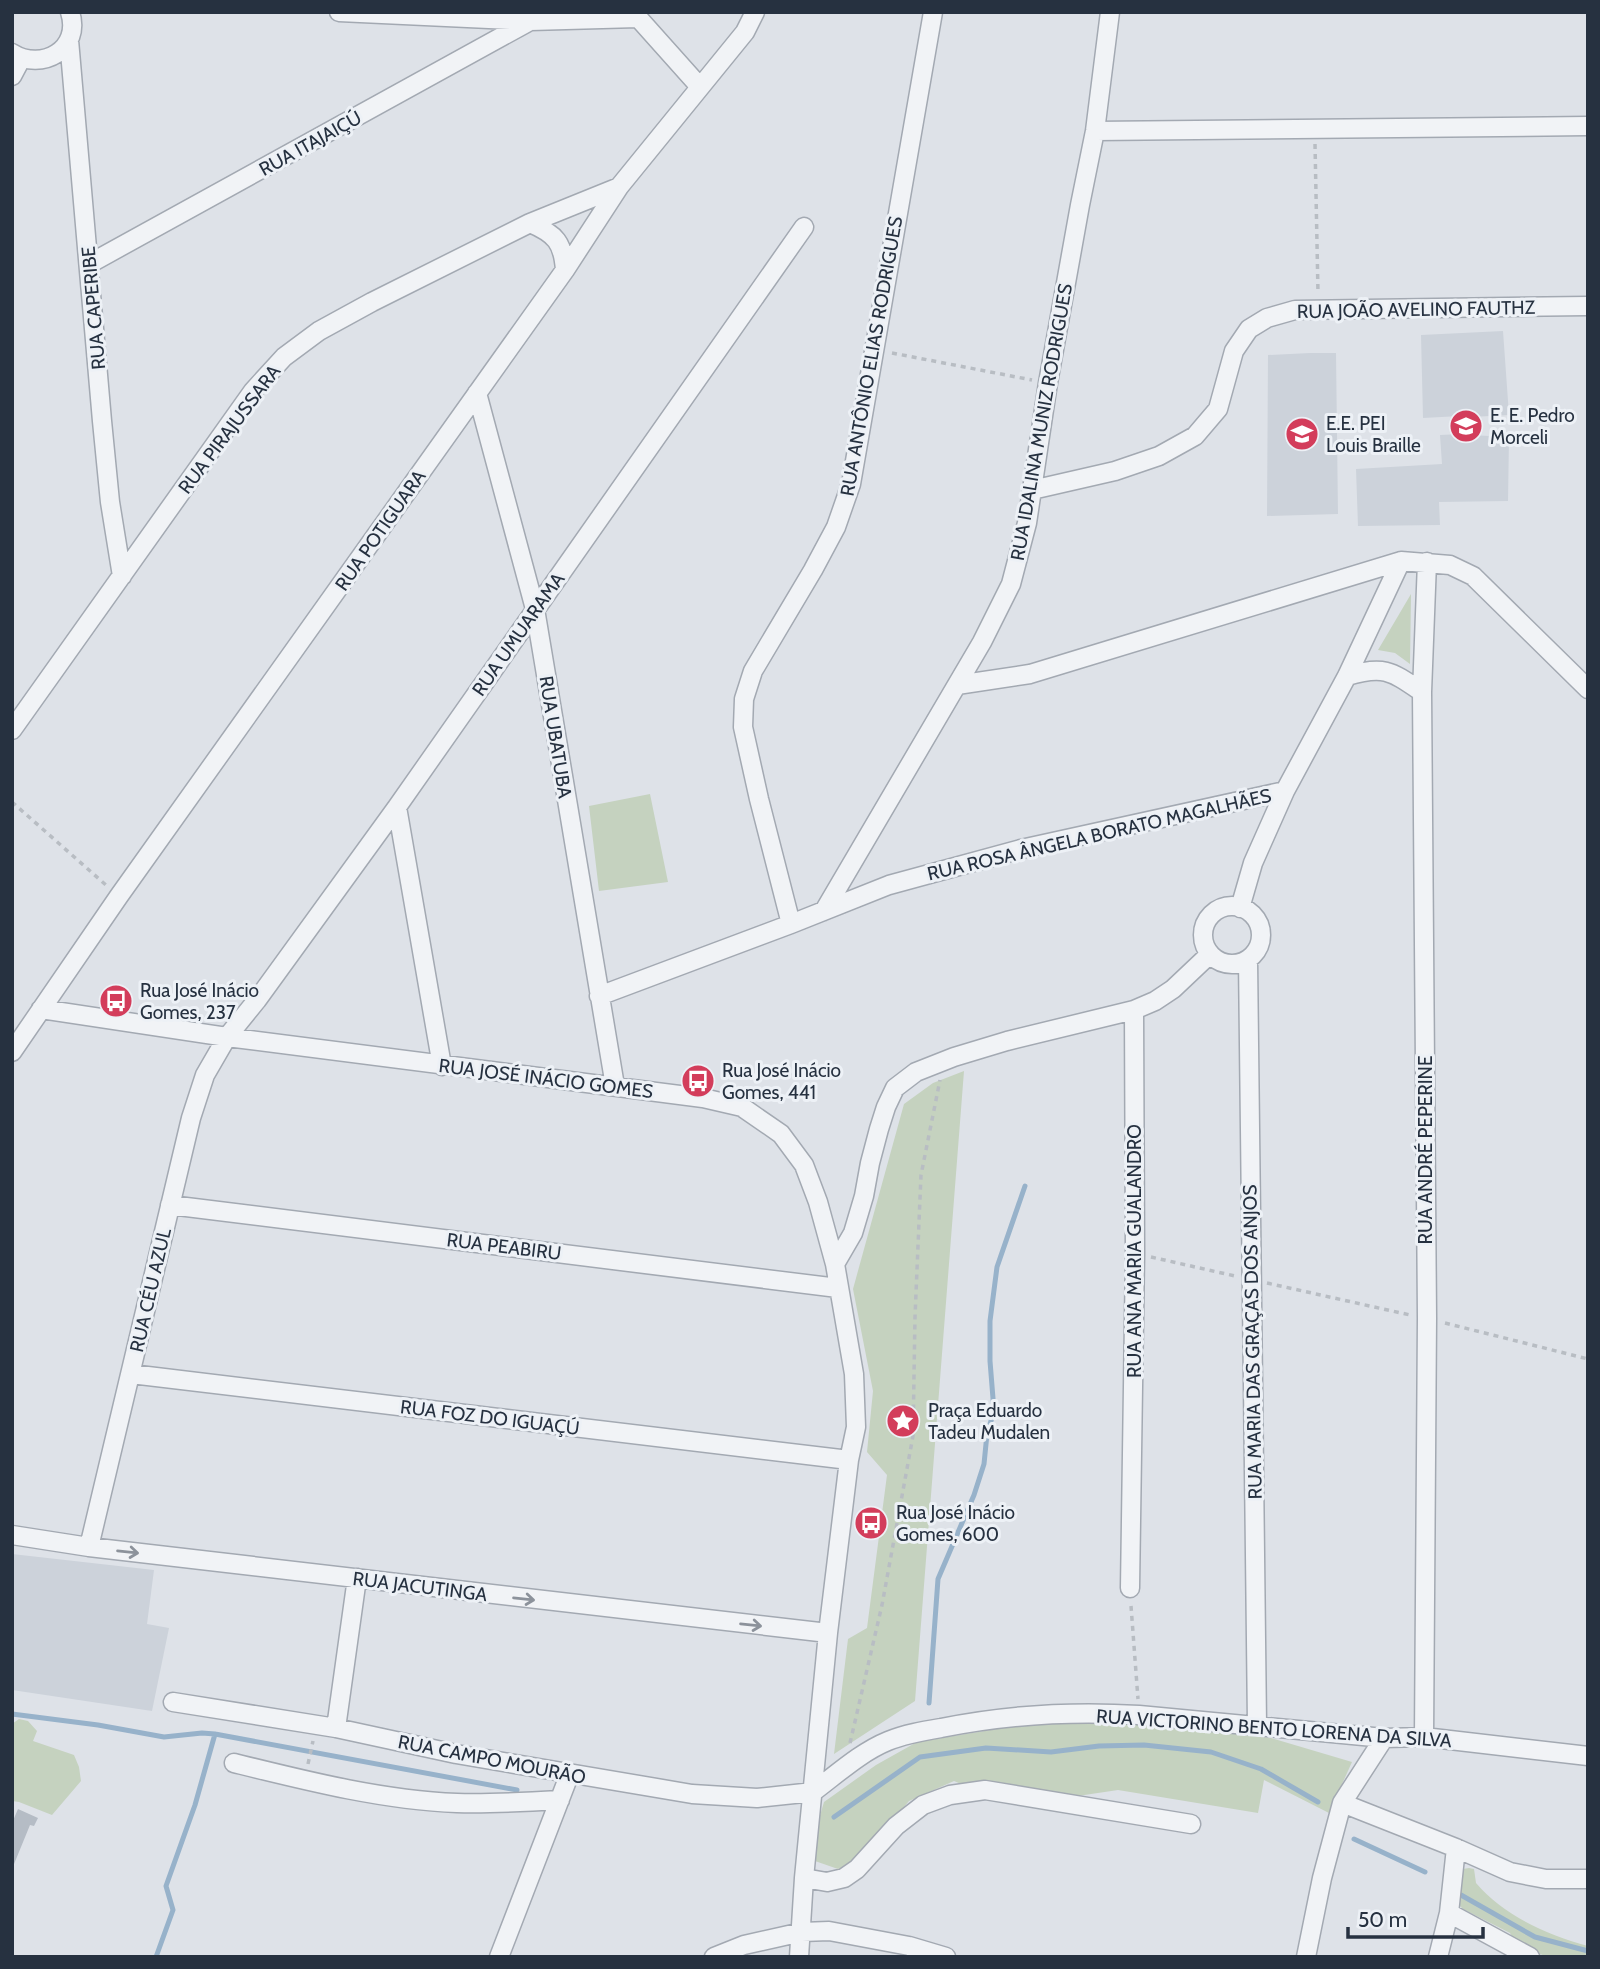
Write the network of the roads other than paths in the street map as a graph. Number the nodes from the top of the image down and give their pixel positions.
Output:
1 (70, 12) edge
2 (339, 12) edge
3 (755, 12) edge
4 (933, 12) edge
5 (1110, 12) edge
6 (635, 15) edge
7 (530, 21) junction
8 (68, 40) junction
9 (17, 56) edge
10 (12, 76) edge
11 (700, 87) junction
12 (1588, 126) edge
13 (1095, 131) junction
14 (619, 187) junction
15 (530, 223) junction
16 (804, 227) dead end
17 (89, 264) junction
18 (565, 270) junction
19 (1588, 306) edge
20 (477, 394) junction
21 (1032, 490) junction
22 (1401, 561) junction
23 (1427, 562) junction
24 (122, 576) junction
25 (535, 609) junction
26 (1347, 676) junction
27 (957, 685) junction
28 (1588, 689) edge
29 (1422, 692) junction
30 (12, 730) edge
31 (1285, 791) junction
32 (397, 807) junction
33 (1240, 908) junction
34 (824, 911) junction
35 (792, 924) junction
36 (1209, 954) junction
37 (1248, 959) junction
38 (599, 996) junction
39 (41, 1009) junction
40 (1133, 1010) junction
41 (227, 1037) junction
42 (13, 1054) edge
43 (442, 1066) junction
44 (615, 1086) junction
45 (170, 1205) junction
46 (835, 1264) junction
47 (838, 1288) junction
48 (131, 1374) junction
49 (849, 1460) junction
50 (12, 1535) edge
51 (89, 1547) junction
52 (357, 1578) junction
53 (1130, 1588) road end
54 (828, 1633) junction
55 (173, 1702) dead end
56 (1257, 1726) junction
57 (336, 1728) junction
58 (1424, 1737) junction
59 (1384, 1738) junction
60 (1586, 1756) edge
61 (234, 1763) dead end
62 (570, 1773) junction
63 (813, 1792) junction
64 (560, 1800) junction
65 (1342, 1803) junction
66 (1191, 1824) dead end
67 (1457, 1848) junction
68 (804, 1878) junction
69 (1588, 1879) edge
70 (1449, 1913) junction
71 (802, 1932) junction
72 (499, 1957) edge
73 (714, 1957) edge
74 (799, 1957) edge
75 (946, 1957) edge
76 (1306, 1957) edge
77 (1438, 1957) edge
78 (1530, 1957) edge

1 - 8 street, RUA CAPERIBE
2 - 7 street
3 - 11 street, RUA POTIGUARA
4 - 35 street, RUA ANTÔNIO ELIAS RODRIGUES
5 - 13 street, RUA IDALINA MUNIZ RODRIGUES
6 - 7 street
6 - 11 street
7 - 17 street, RUA ITAJAIÇÚ
8 - 9 street
8 - 17 street, RUA CAPERIBE
9 - 10 street
11 - 14 street, RUA POTIGUARA
12 - 13 street
13 - 21 street, RUA IDALINA MUNIZ RODRIGUES
14 - 15 street, RUA PIRAJUSSARA
14 - 18 street, RUA POTIGUARA
15 - 18 street
15 - 24 street, RUA PIRAJUSSARA
16 - 25 street, RUA UMUARAMA
17 - 24 street, RUA CAPERIBE
18 - 20 street, RUA POTIGUARA
19 - 21 street, RUA JOÃO AVELINO FAUTHZ
20 - 25 street, RUA UBATUBA
20 - 39 street, RUA POTIGUARA
21 - 27 street, RUA IDALINA MUNIZ RODRIGUES
22 - 23 street
22 - 26 street
22 - 27 street
23 - 28 street
23 - 29 street, RUA ANDRÉ PEPERINE
24 - 30 street, RUA PIRAJUSSARA
25 - 32 street, RUA UMUARAMA
25 - 38 street, RUA UBATUBA
26 - 29 street
26 - 31 street
27 - 34 street, RUA IDALINA MUNIZ RODRIGUES
29 - 58 street, RUA ANDRÉ PEPERINE
31 - 33 street
31 - 34 street, RUA ROSA ÂNGELA BORATO MAGALHÃES
32 - 41 street, RUA UMUARAMA
32 - 43 street
33 - 36 street
33 - 37 street
34 - 35 street, RUA ROSA ÂNGELA BORATO MAGALHÃES
35 - 38 street, RUA ROSA ÂNGELA BORATO MAGALHÃES
36 - 37 street
36 - 40 street
37 - 56 street, RUA MARIA DAS GRAÇAS DOS ANJOS
38 - 44 street, RUA UBATUBA
39 - 41 street, RUA JOSÉ INÁCIO GOMES
39 - 42 street, RUA POTIGUARA
40 - 46 street
40 - 53 street, RUA ANA MARIA GUALANDRO
41 - 43 street, RUA JOSÉ INÁCIO GOMES
41 - 45 street, RUA CÉU AZUL
43 - 44 street, RUA JOSÉ INÁCIO GOMES
44 - 46 street, RUA JOSÉ INÁCIO GOMES
45 - 47 street, RUA PEABIRU
45 - 48 street, RUA CÉU AZUL
46 - 47 street, RUA JOSÉ INÁCIO GOMES
47 - 49 street, RUA JOSÉ INÁCIO GOMES
48 - 49 street, RUA FOZ DO IGUAÇÚ
48 - 51 street, RUA CÉU AZUL
49 - 54 street, RUA JOSÉ INÁCIO GOMES
50 - 51 street, RUA JACUTINGA
51 -> 52 street, RUA JACUTINGA
52 -> 54 street, RUA JACUTINGA
52 - 57 street
54 - 63 street, RUA JOSÉ INÁCIO GOMES
55 - 57 street, RUA CAMPO MOURÃO
56 - 59 street, RUA VICTORINO BENTO LORENA DA SILVA
56 - 63 street, RUA VICTORINO BENTO LORENA DA SILVA
57 - 62 street, RUA CAMPO MOURÃO
58 - 59 street, RUA VICTORINO BENTO LORENA DA SILVA
58 - 60 street, RUA VICTORINO BENTO LORENA DA SILVA
59 - 65 street
61 - 64 street
62 - 63 street, RUA CAMPO MOURÃO
62 - 64 street
63 - 68 street, RUA JOSÉ INÁCIO GOMES
64 - 72 street
65 - 67 street
65 - 76 street
66 - 68 street
67 - 69 street
67 - 70 street
68 - 71 street, RUA JOSÉ INÁCIO GOMES
70 - 77 street
70 - 78 street
71 - 73 street
71 - 74 street, RUA JOSÉ INÁCIO GOMES
71 - 75 street

